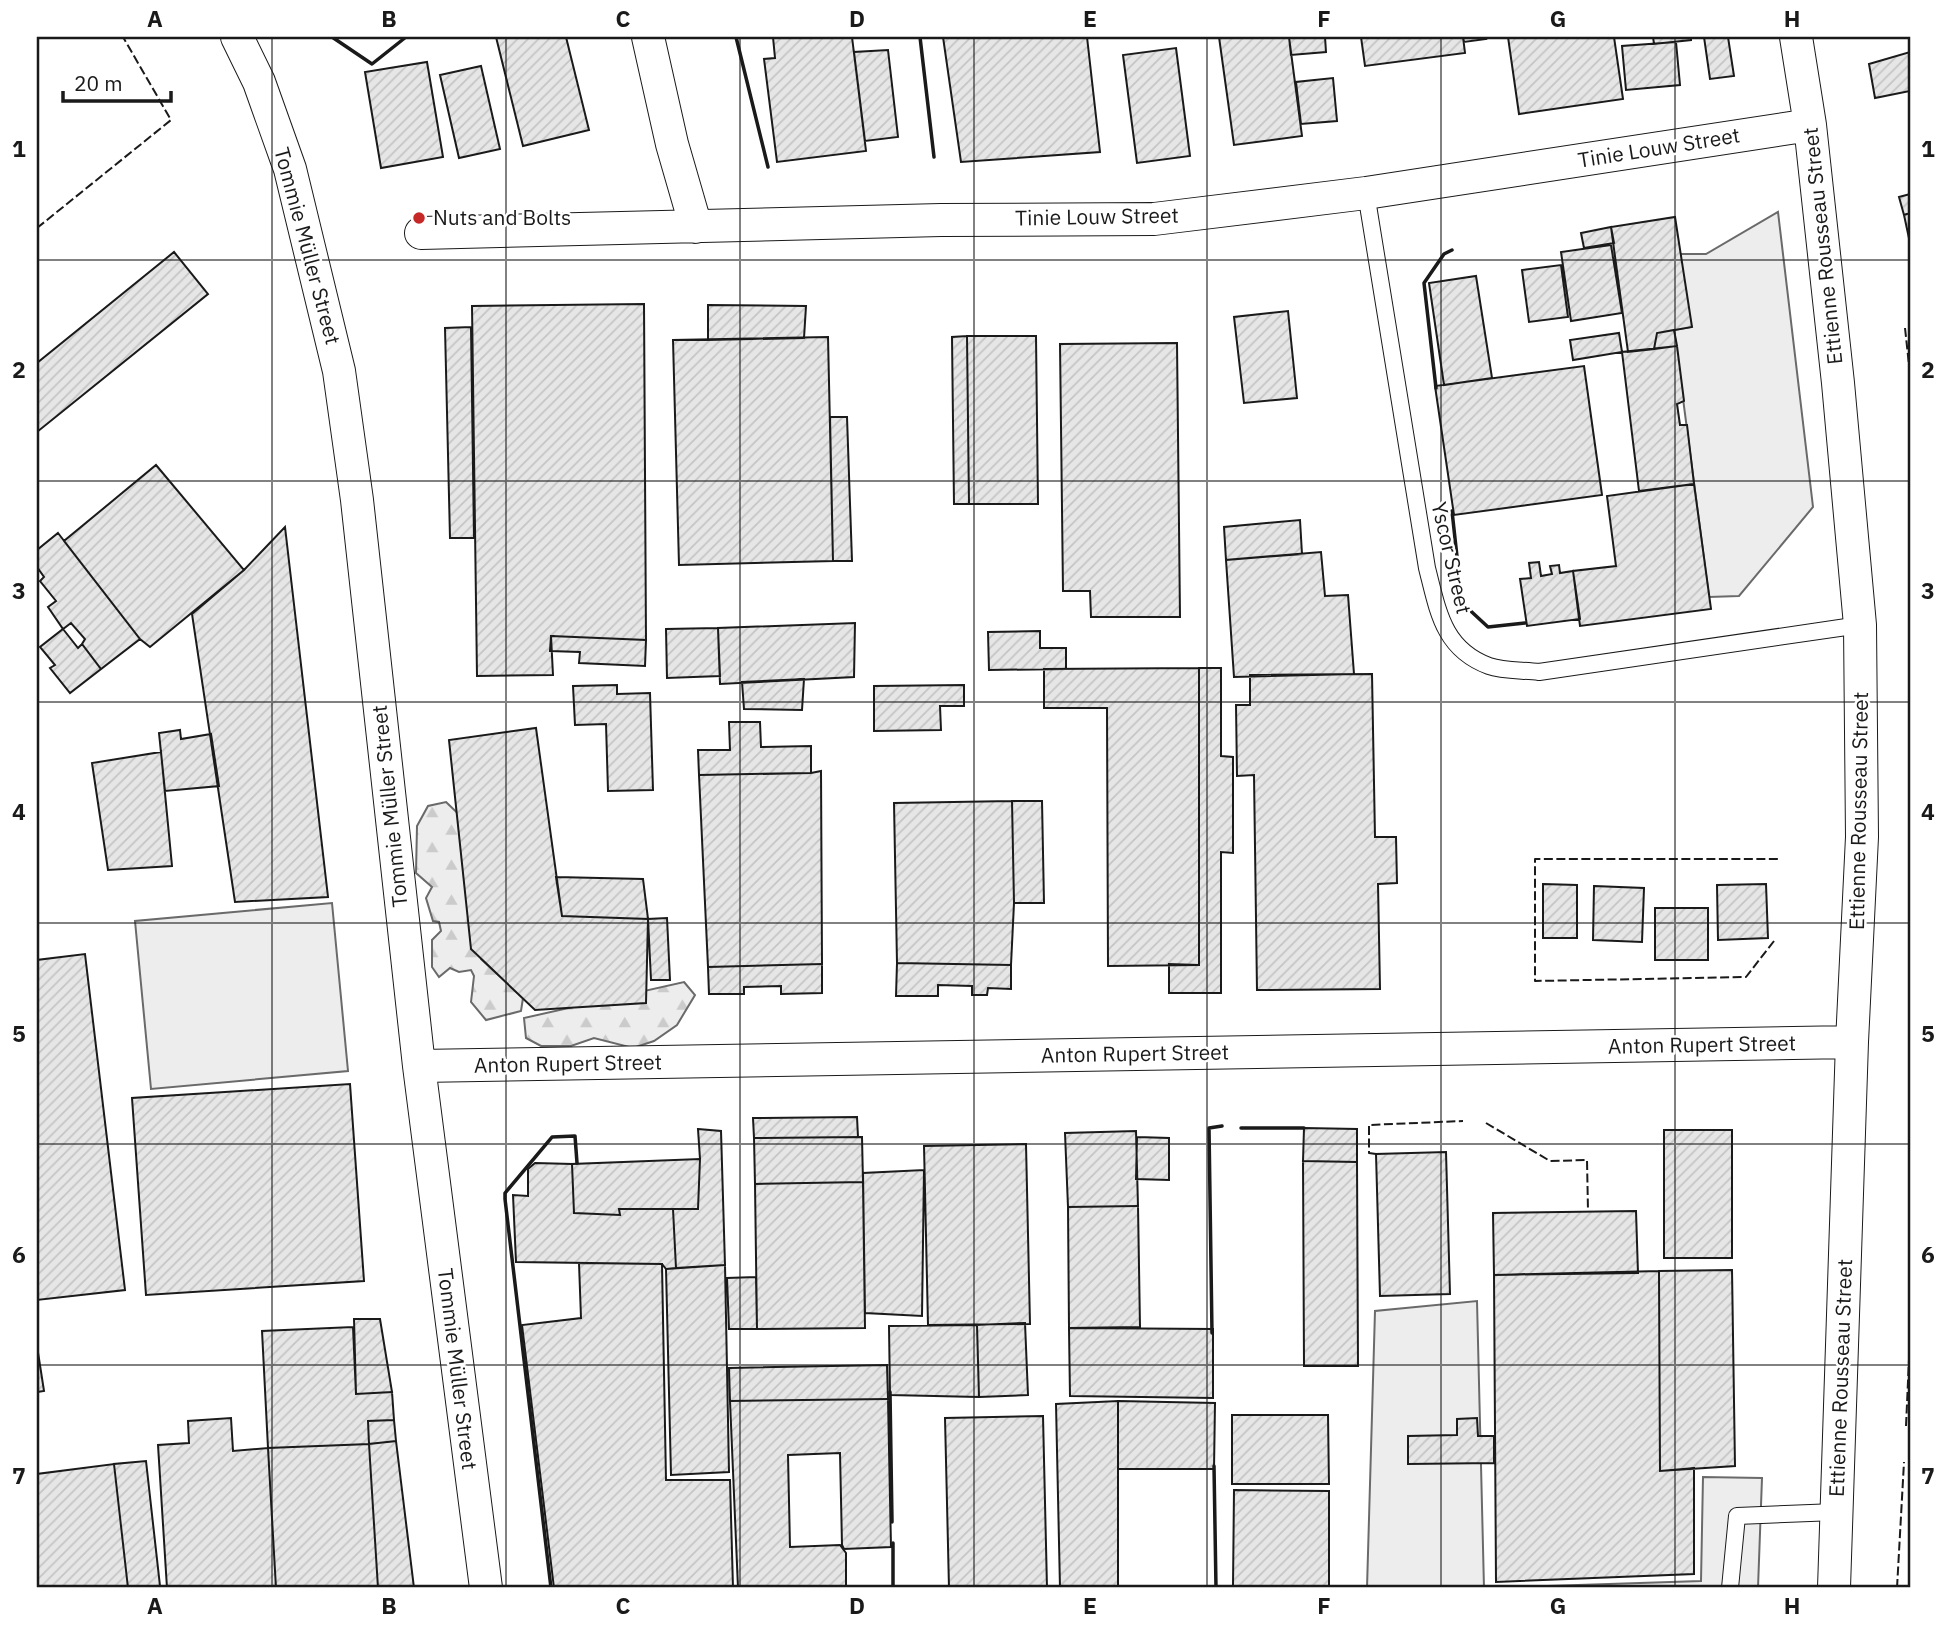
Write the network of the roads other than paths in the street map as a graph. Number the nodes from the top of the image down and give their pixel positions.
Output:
1 (237, 37) edge
2 (648, 37) edge
3 (1796, 37) edge
4 (1810, 125) junction
5 (1366, 193) junction
6 (696, 227) junction
7 (421, 233) dead end
8 (1860, 625) junction
9 (1852, 1042) junction
10 (418, 1066) junction
11 (1836, 1512) junction
12 (485, 1588) edge
13 (1730, 1588) edge
14 (1834, 1588) edge

1 - 10 street, Tommie Müller Street
2 - 6 street
3 - 4 street, Ettienne Rousseau Street
4 - 5 street, Tinie Louw Street
4 - 8 street, Ettienne Rousseau Street
5 - 6 street, Tinie Louw Street
5 - 8 lane, Yscor Street
6 - 7 street, Tinie Louw Street
8 - 9 street, Ettienne Rousseau Street
9 - 10 street, Anton Rupert Street
9 - 11 street, Ettienne Rousseau Street
10 - 12 street, Tommie Müller Street
11 - 13 lane
11 - 14 street, Ettienne Rousseau Street

